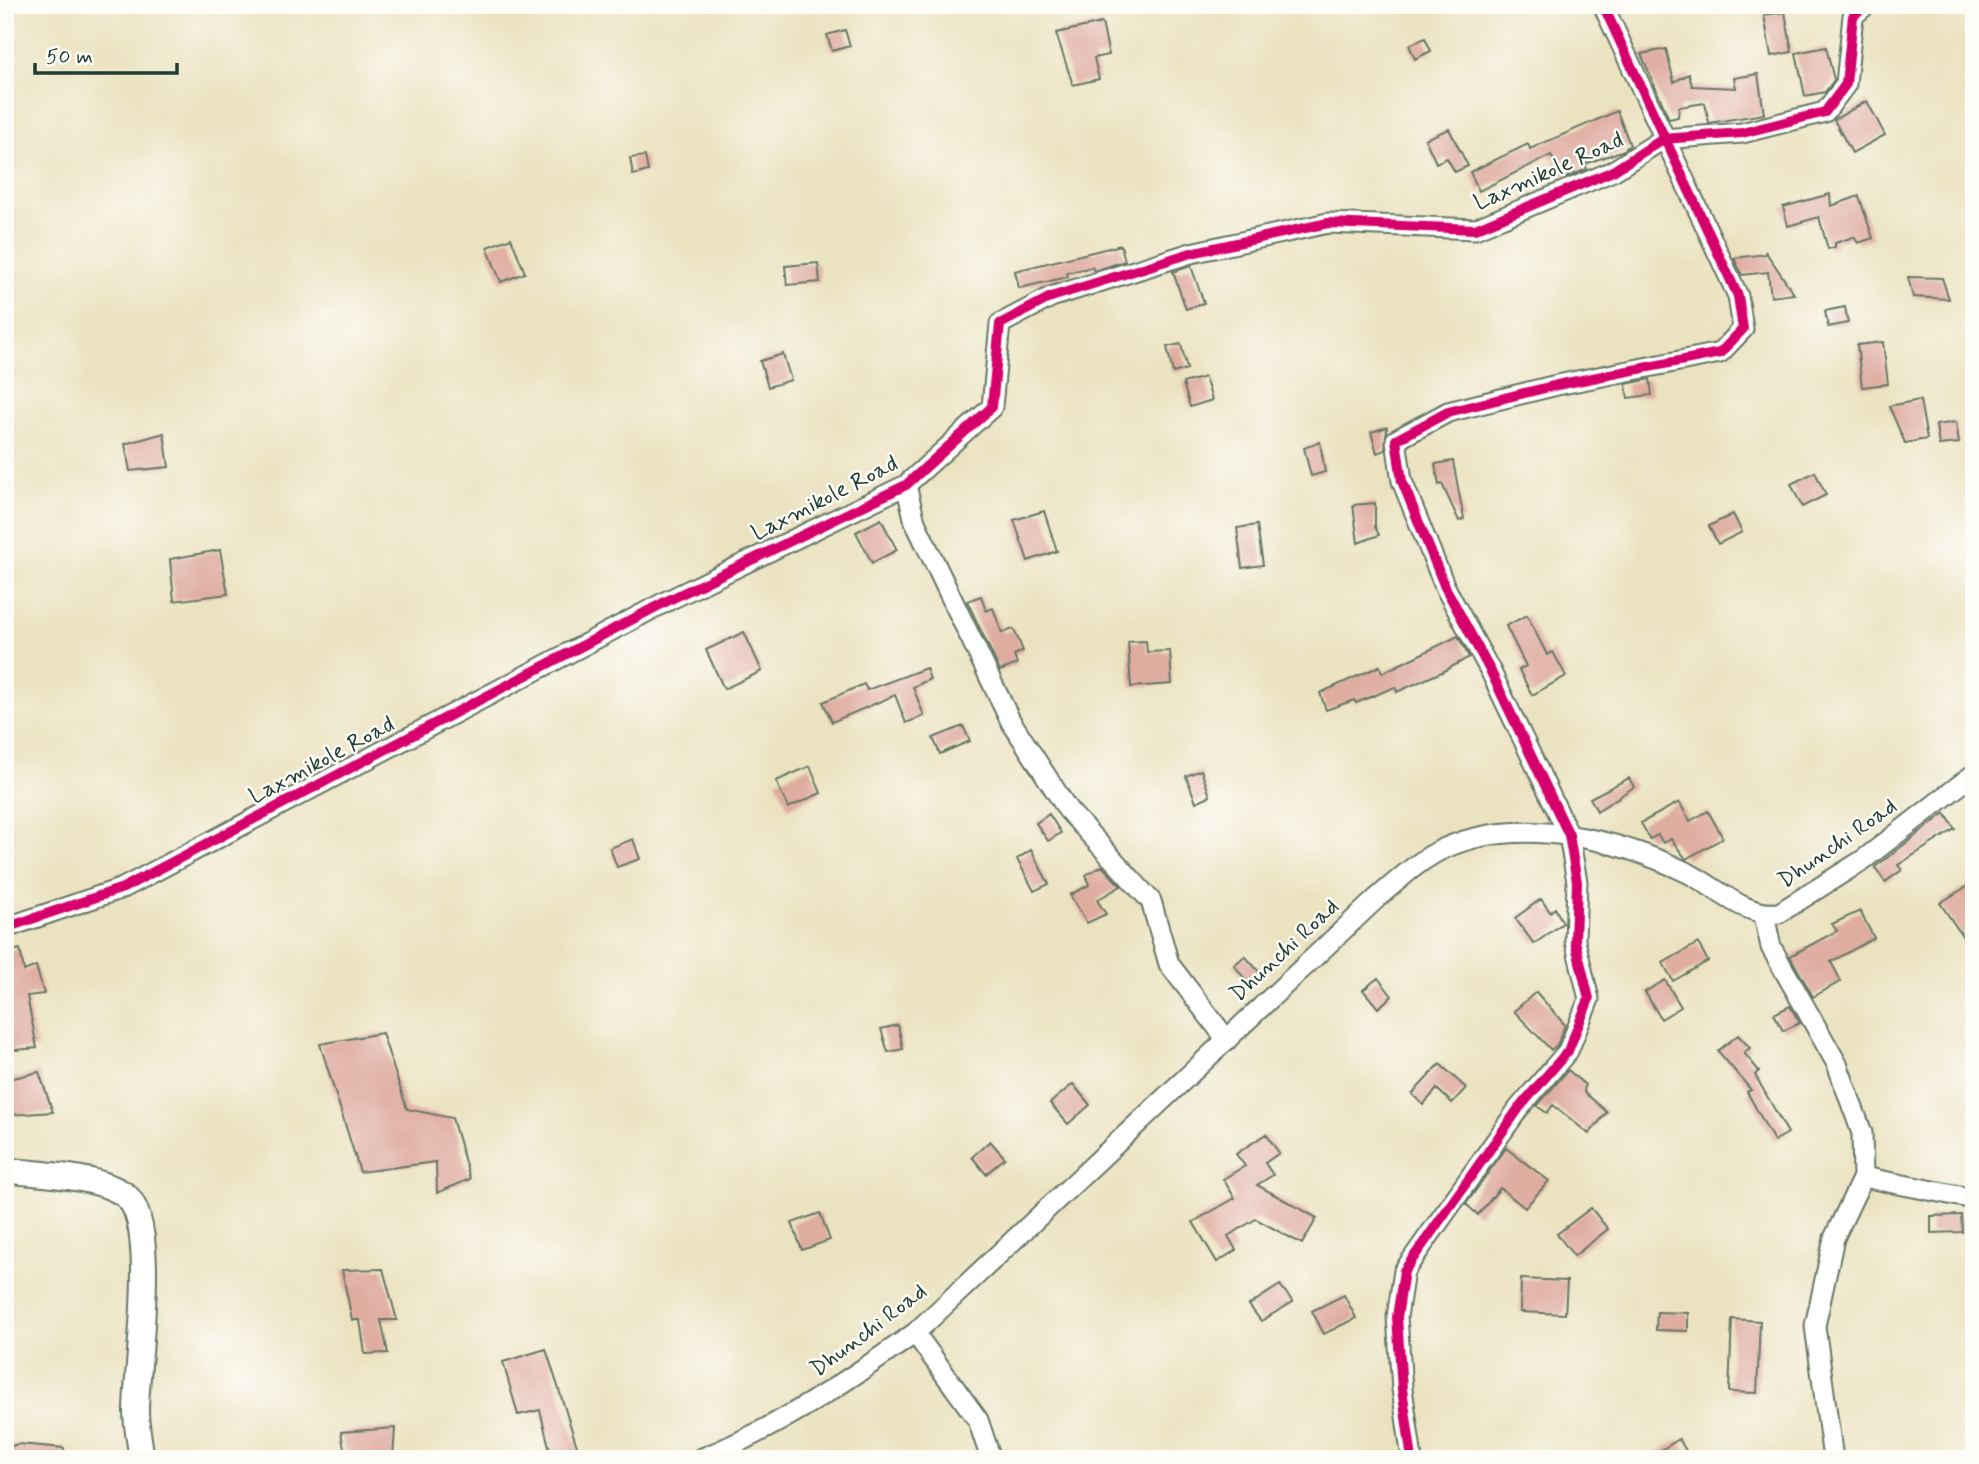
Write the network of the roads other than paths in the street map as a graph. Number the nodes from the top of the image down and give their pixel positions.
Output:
1 (1603, 5) edge
2 (1866, 5) edge
3 (1663, 139) junction
4 (906, 485) junction
5 (1974, 774) edge
6 (1569, 835) junction
7 (1764, 915) junction
8 (5, 928) edge
9 (1227, 1040) junction
10 (5, 1170) edge
11 (1863, 1177) junction
12 (1974, 1199) edge
13 (915, 1332) junction
14 (142, 1459) edge
15 (700, 1459) edge
16 (991, 1459) edge
17 (1412, 1459) edge
18 (1833, 1459) edge

1 - 3 street
2 - 3 street, Laxmikole Road
3 - 4 street, Laxmikole Road
3 - 6 street
4 - 8 street, Laxmikole Road
4 - 9 street
5 - 7 street, Dhunchi Road
6 - 7 street, Dhunchi Road
6 - 9 street, Dhunchi Road
6 - 17 street
7 - 11 street
9 - 13 street, Dhunchi Road
10 - 14 main road
11 - 12 street
11 - 18 street
13 - 15 street, Dhunchi Road
13 - 16 street

